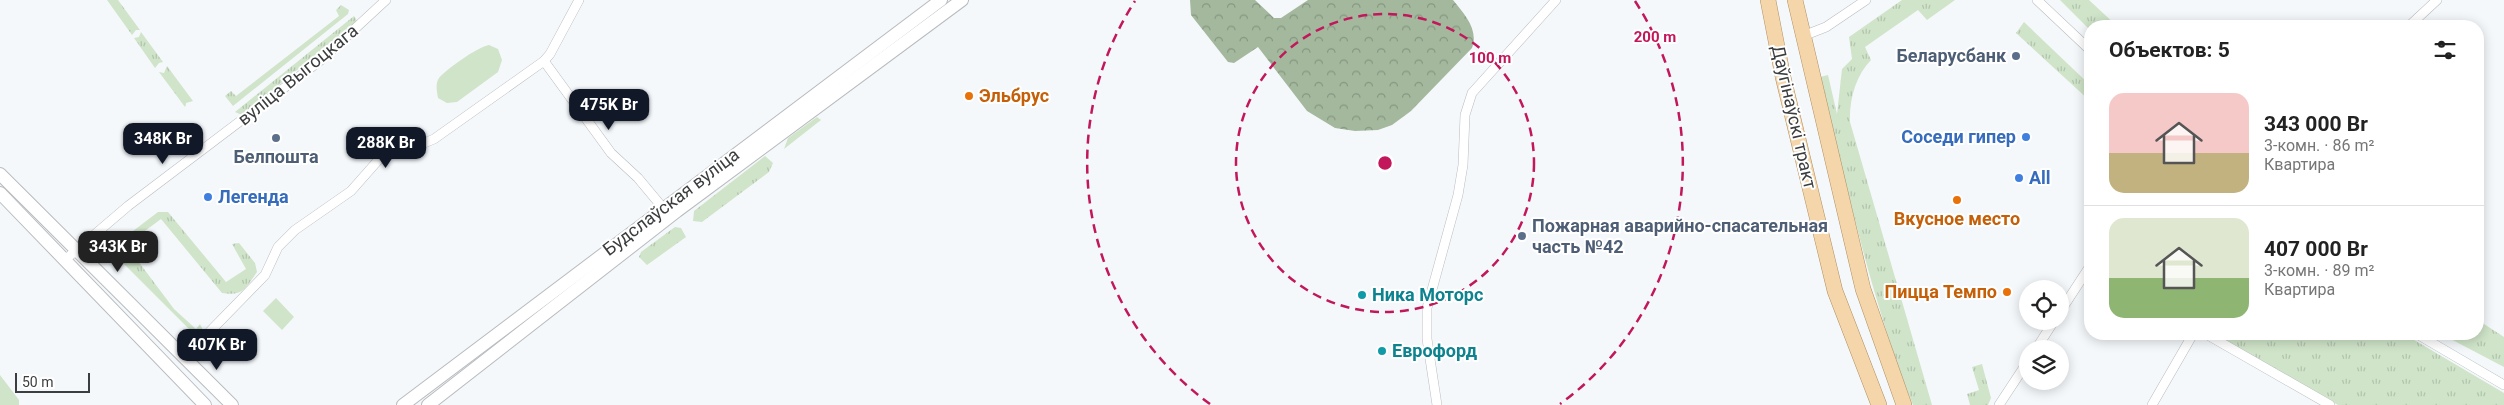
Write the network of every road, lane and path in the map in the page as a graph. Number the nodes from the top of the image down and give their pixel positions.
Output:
1 (386, 0) edge
2 (579, 0) edge
3 (941, 0) edge
4 (962, 0) edge
5 (1556, 0) edge
6 (1768, 0) edge
7 (1795, 0) edge
8 (1866, 0) edge
9 (2037, 0) edge
10 (2437, 0) edge
11 (2415, 20) edge
12 (1803, 36) junction
13 (1777, 43) junction
14 (2084, 44) edge
15 (544, 61) junction
16 (0, 174) edge
17 (0, 193) edge
18 (663, 208) junction
19 (75, 250) junction
20 (66, 259) junction
21 (2084, 275) edge
22 (2069, 298) edge
23 (2190, 340) edge
24 (2216, 340) edge
25 (2427, 340) edge
26 (184, 358) junction
27 (2019, 375) edge
28 (2504, 385) edge
29 (205, 405) edge
30 (232, 405) edge
31 (403, 405) edge
32 (428, 405) edge
33 (1437, 405) edge
34 (1879, 405) edge
35 (1904, 405) edge
36 (1999, 405) edge
37 (2152, 405) edge
38 (2330, 405) edge

1 - 19 street, вуліца Выгоцкага
2 - 15 street
3 - 18 main road, Будслаўская вуліца
4 - 32 main road, Будслаўская вуліца
5 - 33 street
6 - 13 main road, Даўгінаўскі тракт
7 - 12 main road, Даўгінаўскі тракт
8 - 12 street
9 - 14 street
10 - 11 street
12 - 13 main road
12 - 35 main road, Даўгінаўскі тракт
13 - 34 main road, Даўгінаўскі тракт
15 - 18 street
15 - 26 street
16 - 19 main road
17 - 20 main road
18 - 31 main road, Будслаўская вуліца
19 - 20 street, вуліца Выгоцкага
19 - 26 main road
20 - 29 main road
21 - 22 street
23 - 37 street
24 - 38 street
25 - 28 street
26 - 30 main road
27 - 36 street

